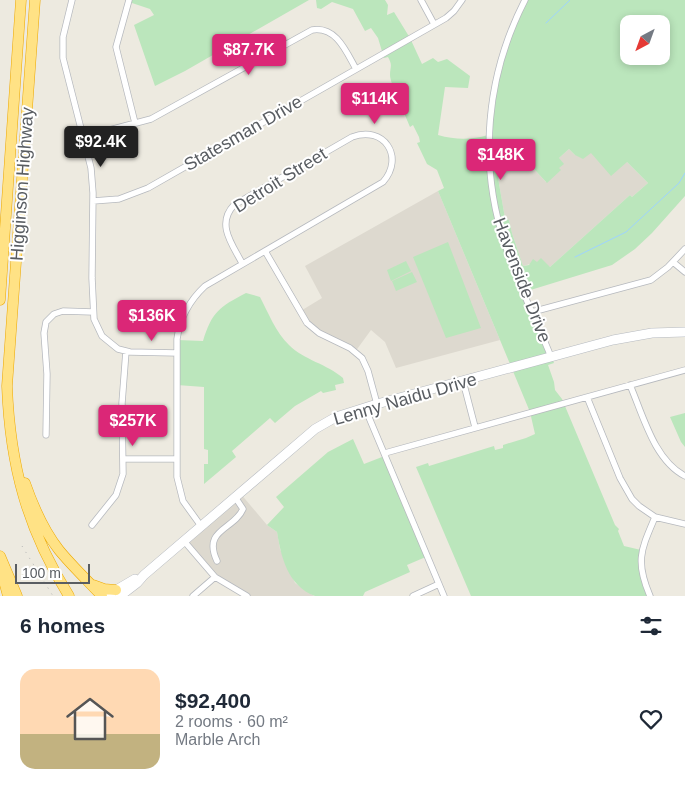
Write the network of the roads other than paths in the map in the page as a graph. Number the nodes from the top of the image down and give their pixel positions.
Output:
1 (21, 0) edge
2 (35, 0) edge
3 (72, 0) edge
4 (130, 0) edge
5 (421, 0) edge
6 (462, 0) edge
7 (525, 0) edge
8 (434, 24) junction
9 (356, 69) junction
10 (135, 123) junction
11 (83, 137) junction
12 (93, 201) junction
13 (685, 249) edge
14 (265, 251) junction
15 (673, 262) junction
16 (242, 263) junction
17 (685, 272) edge
18 (0, 300) edge
19 (93, 312) junction
20 (532, 312) junction
21 (685, 332) edge
22 (126, 351) junction
23 (177, 353) junction
24 (551, 357) junction
25 (685, 370) edge
26 (463, 381) junction
27 (630, 385) junction
28 (587, 397) junction
29 (377, 404) junction
30 (365, 408) junction
31 (475, 427) junction
32 (46, 435) dead end
33 (12, 447) junction
34 (385, 453) junction
35 (124, 459) junction
36 (176, 459) junction
37 (685, 476) edge
38 (235, 497) junction
39 (655, 517) junction
40 (92, 524) dead end
41 (685, 524) edge
42 (201, 526) junction
43 (184, 541) junction
44 (0, 558) edge
45 (217, 561) dead end
46 (215, 577) junction
47 (439, 584) junction
48 (92, 585) junction
49 (118, 593) edge
50 (8, 596) edge
51 (18, 596) edge
52 (69, 596) edge
53 (104, 596) edge
54 (193, 596) edge
55 (247, 596) edge
56 (413, 596) edge
57 (444, 596) edge
58 (650, 596) edge

1 - 18 highway, Higginson Highway
2 - 33 highway, Higginson Highway
3 - 11 street
4 - 10 street
5 - 8 street
6 - 8 street, Statesman Drive
7 - 20 street, Havenside Drive
8 - 9 street, Statesman Drive
9 - 10 street
9 - 12 street, Statesman Drive
10 - 11 street
11 - 12 street
12 - 19 street
13 - 15 street
14 - 16 street, Detroit Street
14 - 16 street, Detroit Street
14 - 29 street
15 - 17 street
15 - 20 street
16 - 23 street, Detroit Street
19 - 22 street
19 - 32 street
20 - 24 street, Havenside Drive
21 - 24 street, Lenny Naidu Drive
22 - 23 street
22 - 35 street
23 - 36 street, Detroit Street
24 - 26 street, Lenny Naidu Drive
25 - 27 street
26 - 29 street, Lenny Naidu Drive
26 - 31 street
27 - 28 street
27 - 37 street
28 - 31 street
28 - 39 street
29 - 30 street, Lenny Naidu Drive
30 - 34 street
30 - 38 street, Lenny Naidu Drive
31 - 34 street
33 - 48 highway
33 - 52 highway, Higginson Highway
34 - 47 street
35 - 36 street
35 - 40 street
36 - 42 street, Detroit Street
38 - 42 street, Lenny Naidu Drive
38 - 45 street
39 - 41 street
39 - 58 street
42 - 43 street, Lenny Naidu Drive
43 - 46 street
43 - 49 street, Lenny Naidu Drive
44 - 50 highway
44 - 51 highway
46 - 54 street
46 - 55 street
47 - 56 street
47 - 57 street
48 - 49 highway
48 - 53 highway
49 - 53 street, Lenny Naidu Drive

